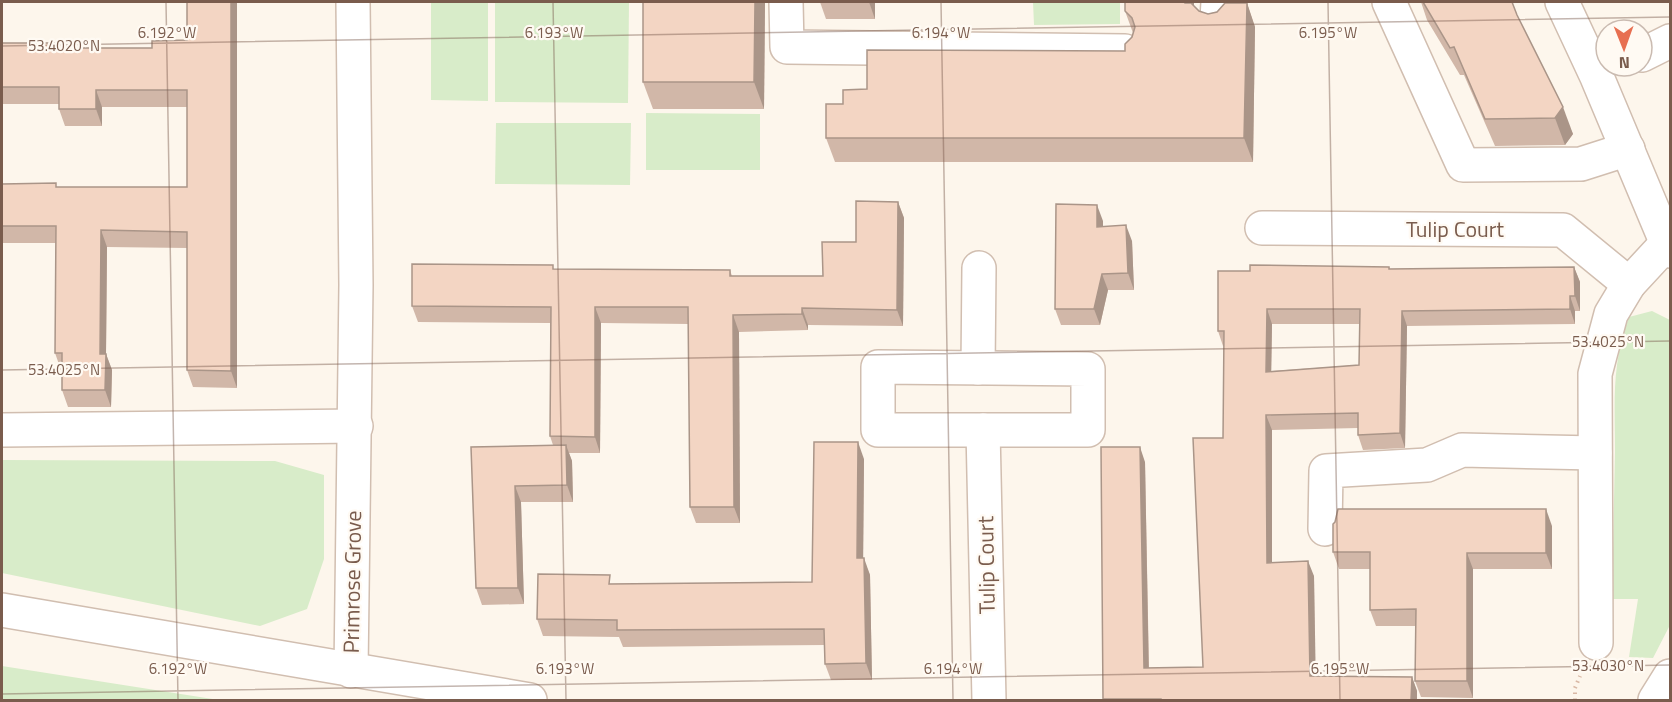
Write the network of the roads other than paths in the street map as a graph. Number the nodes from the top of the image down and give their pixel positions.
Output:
1 (353, 2) edge
2 (786, 2) edge
3 (1389, 2) edge
4 (1562, 2) edge
5 (1671, 41) edge
6 (1654, 49) edge
7 (1125, 51) edge
8 (1594, 51) edge
9 (1610, 78) edge
10 (1628, 149) junction
11 (1262, 228) dead end
12 (1669, 247) edge
13 (980, 268) dead end
14 (1629, 284) junction
15 (978, 368) junction
16 (356, 426) junction
17 (2, 430) edge
18 (983, 430) junction
19 (1595, 453) junction
20 (1325, 529) dead end
21 (2, 610) edge
22 (1596, 643) dead end
23 (351, 671) junction
24 (1671, 676) edge
25 (530, 700) edge
26 (989, 700) edge
27 (1655, 700) edge

1 - 16 street, Primrose Grove
2 - 7 street
3 - 10 street
4 - 8 street
5 - 6 street
9 - 10 street
10 - 12 street
11 - 14 street, Tulip Court
12 - 14 street
13 - 15 street
14 - 19 street
15 - 18 street
15 - 18 street
16 - 17 street
16 - 23 street, Primrose Grove
18 - 26 street, Tulip Court
19 - 20 street
19 - 22 street
21 - 23 street, Primrose Grove
23 - 25 street
24 - 27 street

